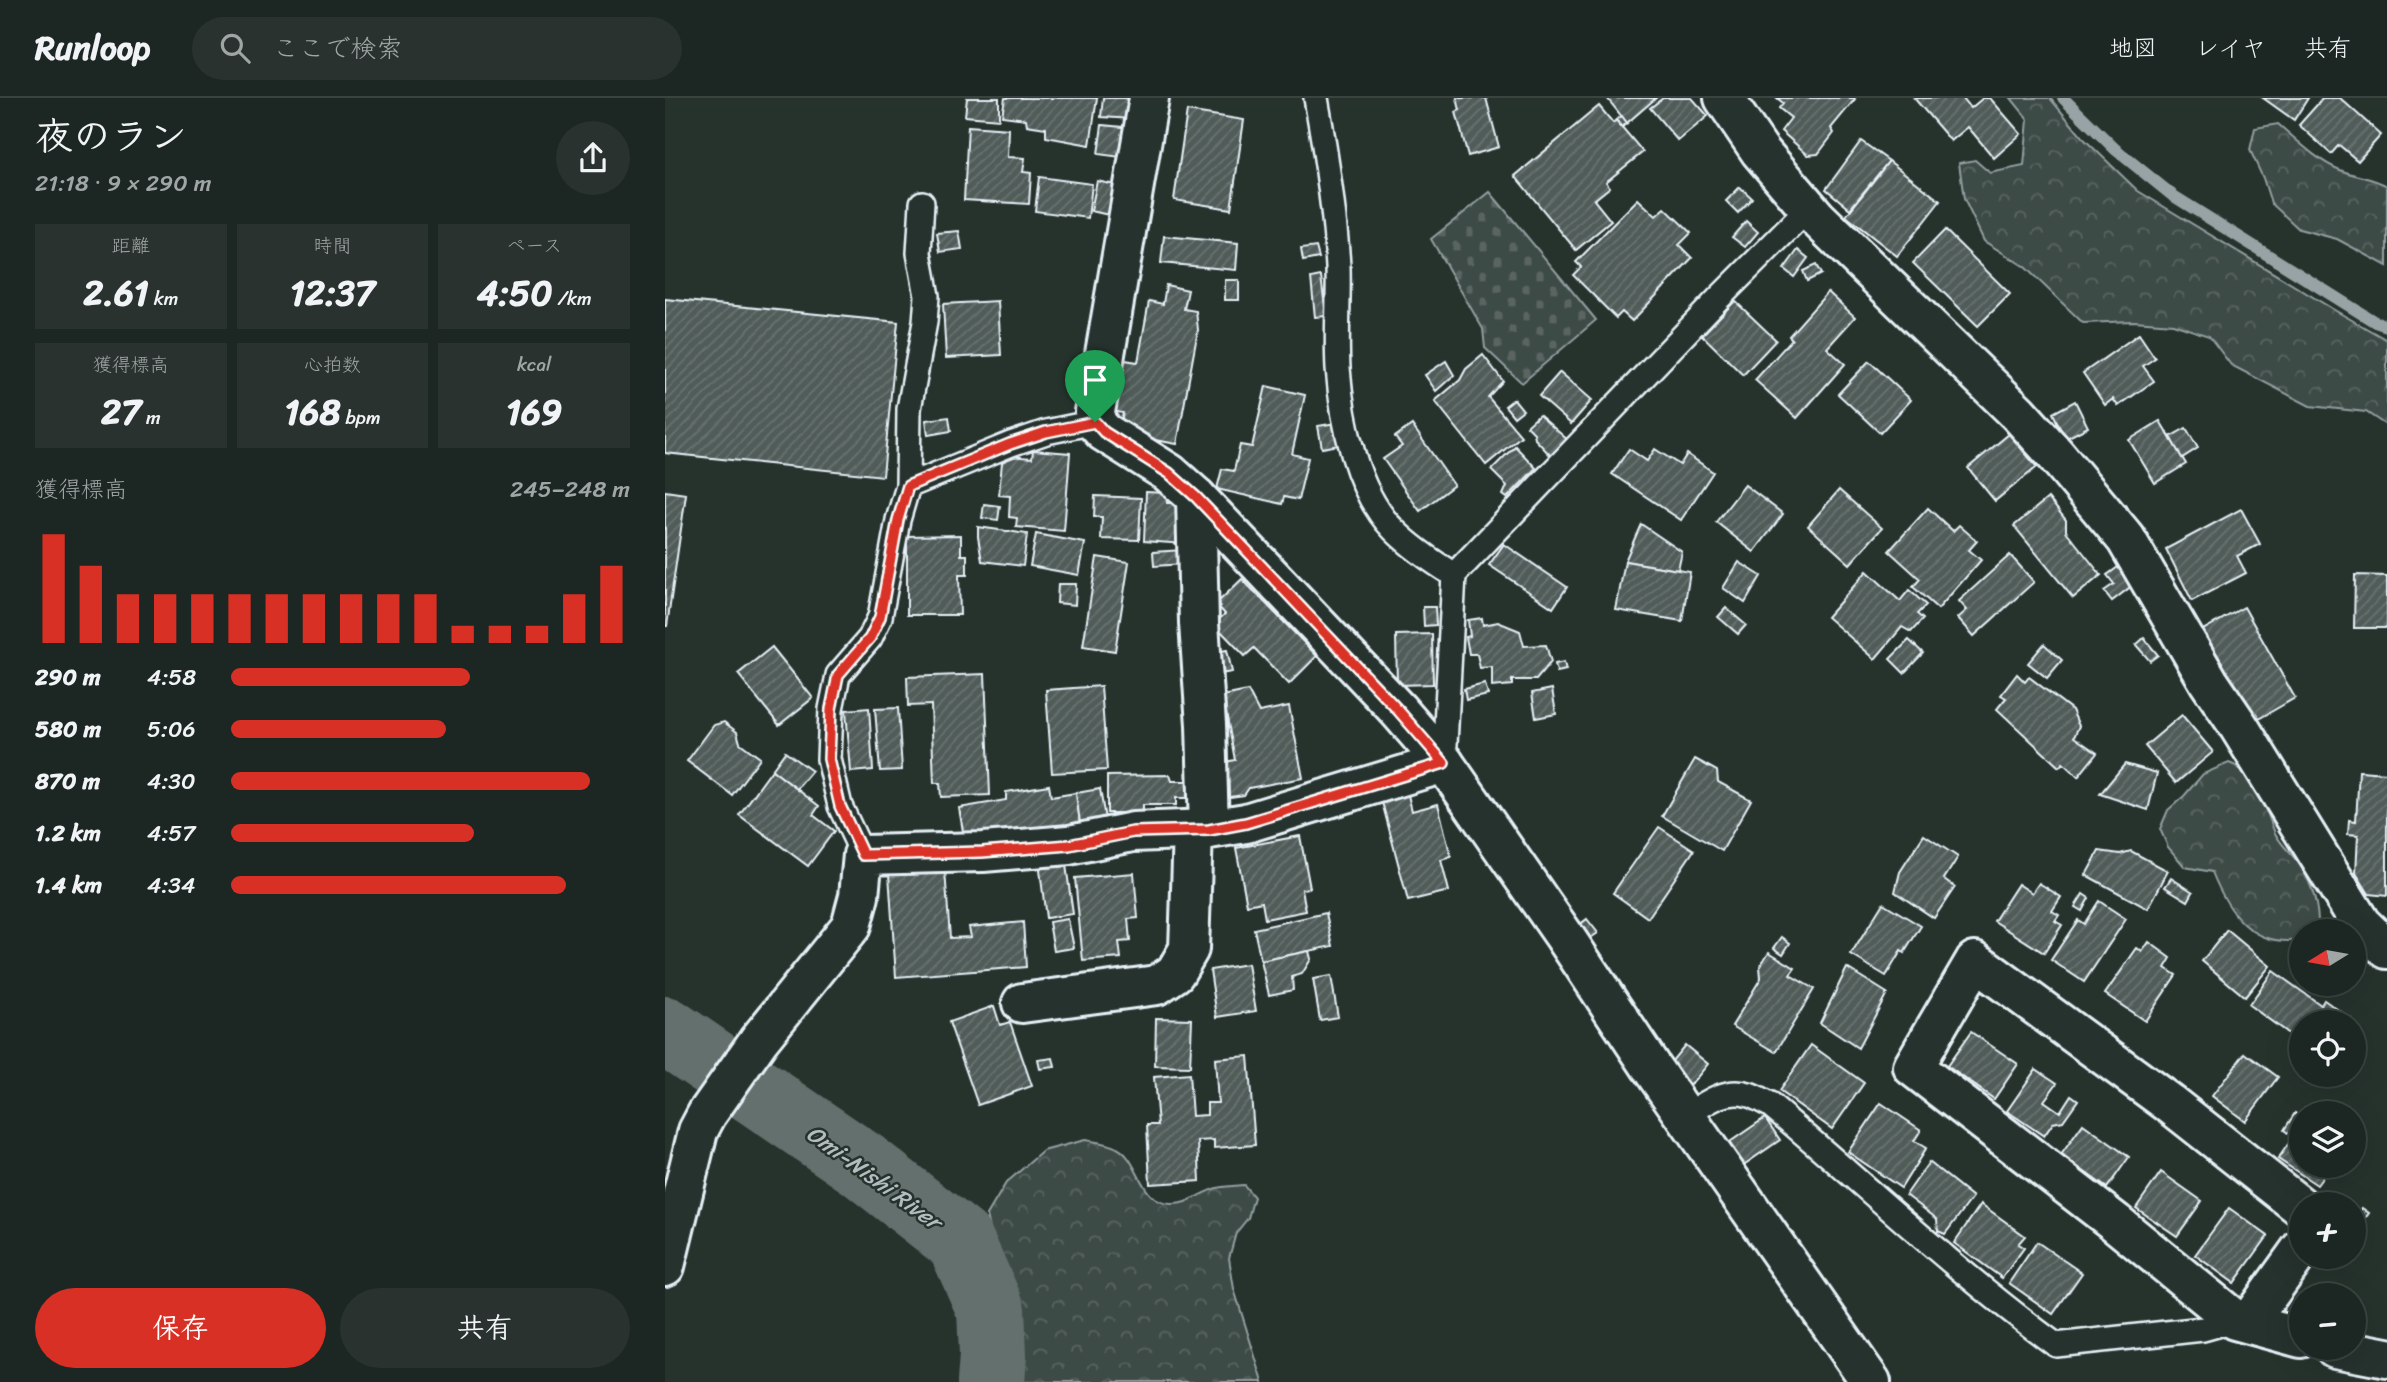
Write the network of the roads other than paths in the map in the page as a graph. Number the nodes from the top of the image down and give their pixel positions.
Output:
1 (1149, 98) edge
2 (1316, 98) edge
3 (1724, 98) edge
4 (922, 203) dead end
5 (1809, 208) junction
6 (1095, 422) junction
7 (908, 486) junction
8 (1196, 497) junction
9 (1454, 575) junction
10 (1444, 763) junction
11 (1201, 830) junction
12 (863, 855) junction
13 (2387, 949) edge
14 (1022, 1003) dead end
15 (1686, 1116) junction
16 (2289, 1198) edge
17 (2289, 1264) edge
18 (665, 1266) edge
19 (2241, 1322) junction
20 (2289, 1335) edge
21 (2366, 1354) edge
22 (2387, 1358) edge
23 (1871, 1382) edge

1 - 6 street
2 - 9 lane
3 - 5 street
4 - 7 lane
5 - 9 lane
5 - 13 street
6 - 7 lane
6 - 8 street
7 - 12 lane
8 - 10 street
8 - 11 street
9 - 10 lane
10 - 11 street
10 - 15 street
11 - 12 street
11 - 14 street
12 - 18 street
15 - 19 lane
15 - 23 street
16 - 19 street
17 - 19 street
19 - 20 street
21 - 22 street

